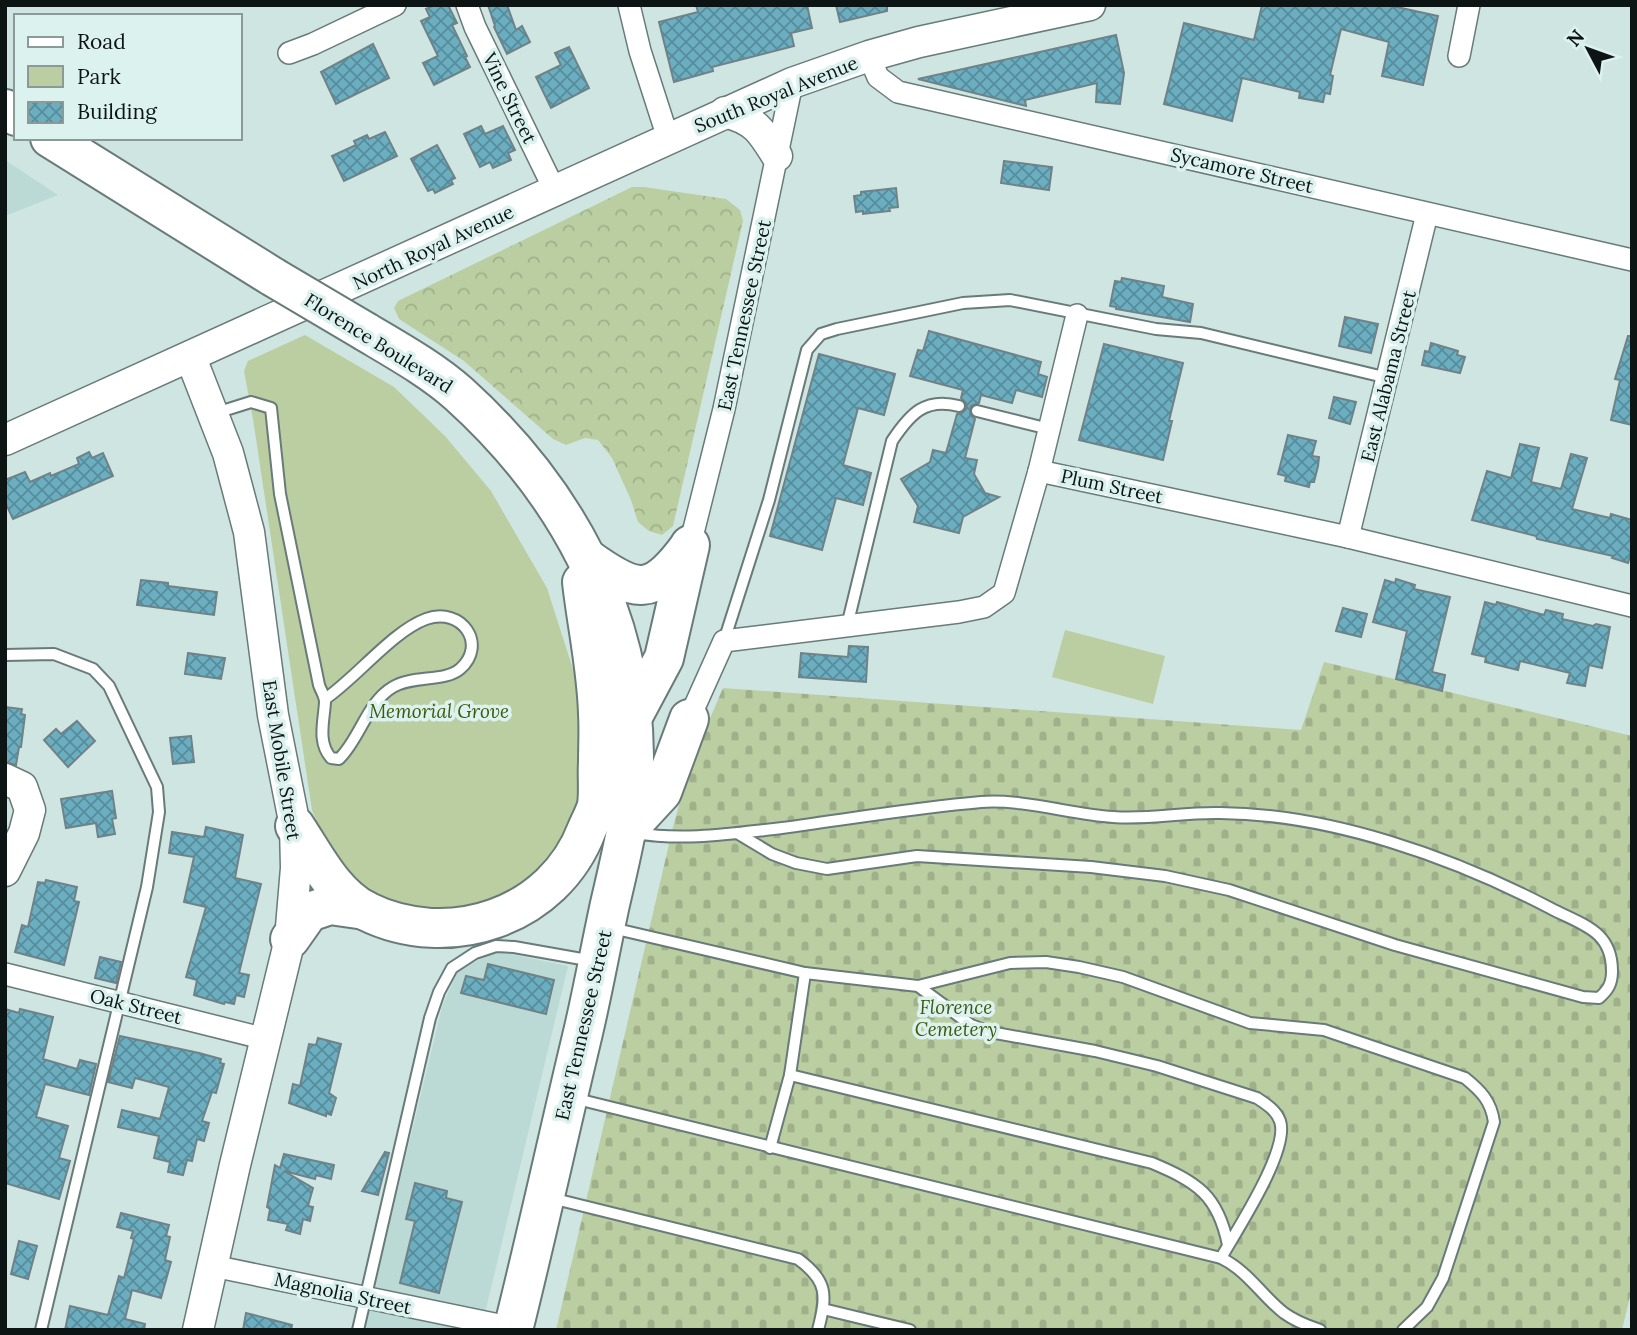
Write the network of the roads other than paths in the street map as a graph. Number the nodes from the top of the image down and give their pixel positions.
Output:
1 (395, 5) edge
2 (467, 5) edge
3 (629, 5) edge
4 (1090, 5) edge
5 (1469, 5) edge
6 (289, 53) dead end
7 (869, 56) junction
8 (1459, 56) dead end
9 (792, 83) junction
10 (725, 112) junction
11 (668, 138) junction
12 (54, 140) edge
13 (777, 156) junction
14 (555, 191) junction
15 (1427, 214) junction
16 (1632, 260) edge
17 (1077, 314) junction
18 (191, 358) junction
19 (1388, 379) junction
20 (959, 406) dead end
21 (977, 411) dead end
22 (213, 414) junction
23 (1049, 429) junction
24 (5, 440) edge
25 (1039, 471) junction
26 (1348, 537) junction
27 (690, 545) junction
28 (582, 549) junction
29 (1632, 606) edge
30 (846, 626) junction
31 (724, 641) junction
32 (5, 655) edge
33 (325, 699) junction
34 (632, 718) junction
35 (689, 719) junction
36 (5, 779) edge
37 (295, 826) junction
38 (626, 831) junction
39 (737, 833) junction
40 (5, 871) edge
41 (365, 910) junction
42 (290, 939) junction
43 (603, 944) junction
44 (805, 973) junction
45 (5, 974) edge
46 (918, 986) junction
47 (120, 1003) junction
48 (266, 1039) junction
49 (790, 1075) junction
50 (567, 1096) junction
51 (770, 1148) junction
52 (545, 1196) junction
53 (1228, 1245) junction
54 (1221, 1258) junction
55 (213, 1266) junction
56 (365, 1299) junction
57 (823, 1309) junction
58 (514, 1329) edge
59 (41, 1330) edge
60 (198, 1330) edge
61 (358, 1330) edge
62 (818, 1330) edge
63 (910, 1330) edge
64 (1320, 1330) edge
65 (1404, 1330) edge

1 - 6 street
2 - 14 street, Vine Street
3 - 11 street
4 - 7 street, South Royal Avenue
5 - 8 street
7 - 9 street, South Royal Avenue
7 - 15 street, Sycamore Street
9 - 10 street, South Royal Avenue
9 - 13 street, East Tennessee Street
10 - 11 street, South Royal Avenue
10 - 13 street
11 - 14 street, North Royal Avenue
12 - 28 highway, Florence Boulevard, bridge
13 - 27 street, East Tennessee Street
14 - 18 street, North Royal Avenue
15 - 16 street, Sycamore Street
15 - 19 street, East Alabama Street
17 - 19 lane
17 - 23 street
17 - 31 lane
18 - 22 street, East Mobile Street
18 - 24 street, North Royal Avenue
19 - 26 street, East Alabama Street
20 - 30 lane
21 - 23 lane
22 - 33 lane
22 - 37 street, East Mobile Street
23 - 25 street
25 - 26 street, Plum Street
25 - 30 street, Plum Street
26 - 29 street, Plum Street
27 - 28 highway
27 - 34 highway
28 - 34 highway, Florence Boulevard
28 - 41 highway
30 - 31 street, Plum Street
31 - 35 street
32 - 47 lane
33 - 33 lane
34 - 35 highway
34 - 38 highway, East Tennessee Street
35 - 38 highway
36 - 40 street
37 - 41 highway
37 - 42 street, East Mobile Street
38 - 39 lane
38 - 43 highway, East Tennessee Street
39 - 39 lane
41 - 42 highway
42 - 48 street, East Mobile Street
43 - 44 lane
43 - 50 highway, East Tennessee Street
43 - 56 lane
44 - 46 lane
44 - 49 lane
45 - 47 street, Oak Street
46 - 53 lane
46 - 65 lane
47 - 48 street, Oak Street
47 - 59 lane
48 - 55 street, East Mobile Street
49 - 51 lane
49 - 53 lane
50 - 51 lane
50 - 52 highway, East Tennessee Street
51 - 54 lane
52 - 57 lane
52 - 58 highway, East Tennessee Street
53 - 54 lane
54 - 64 lane
55 - 56 street, Magnolia Street
55 - 60 street, East Mobile Street
56 - 58 street, Magnolia Street
56 - 61 lane
57 - 62 lane
57 - 63 lane

